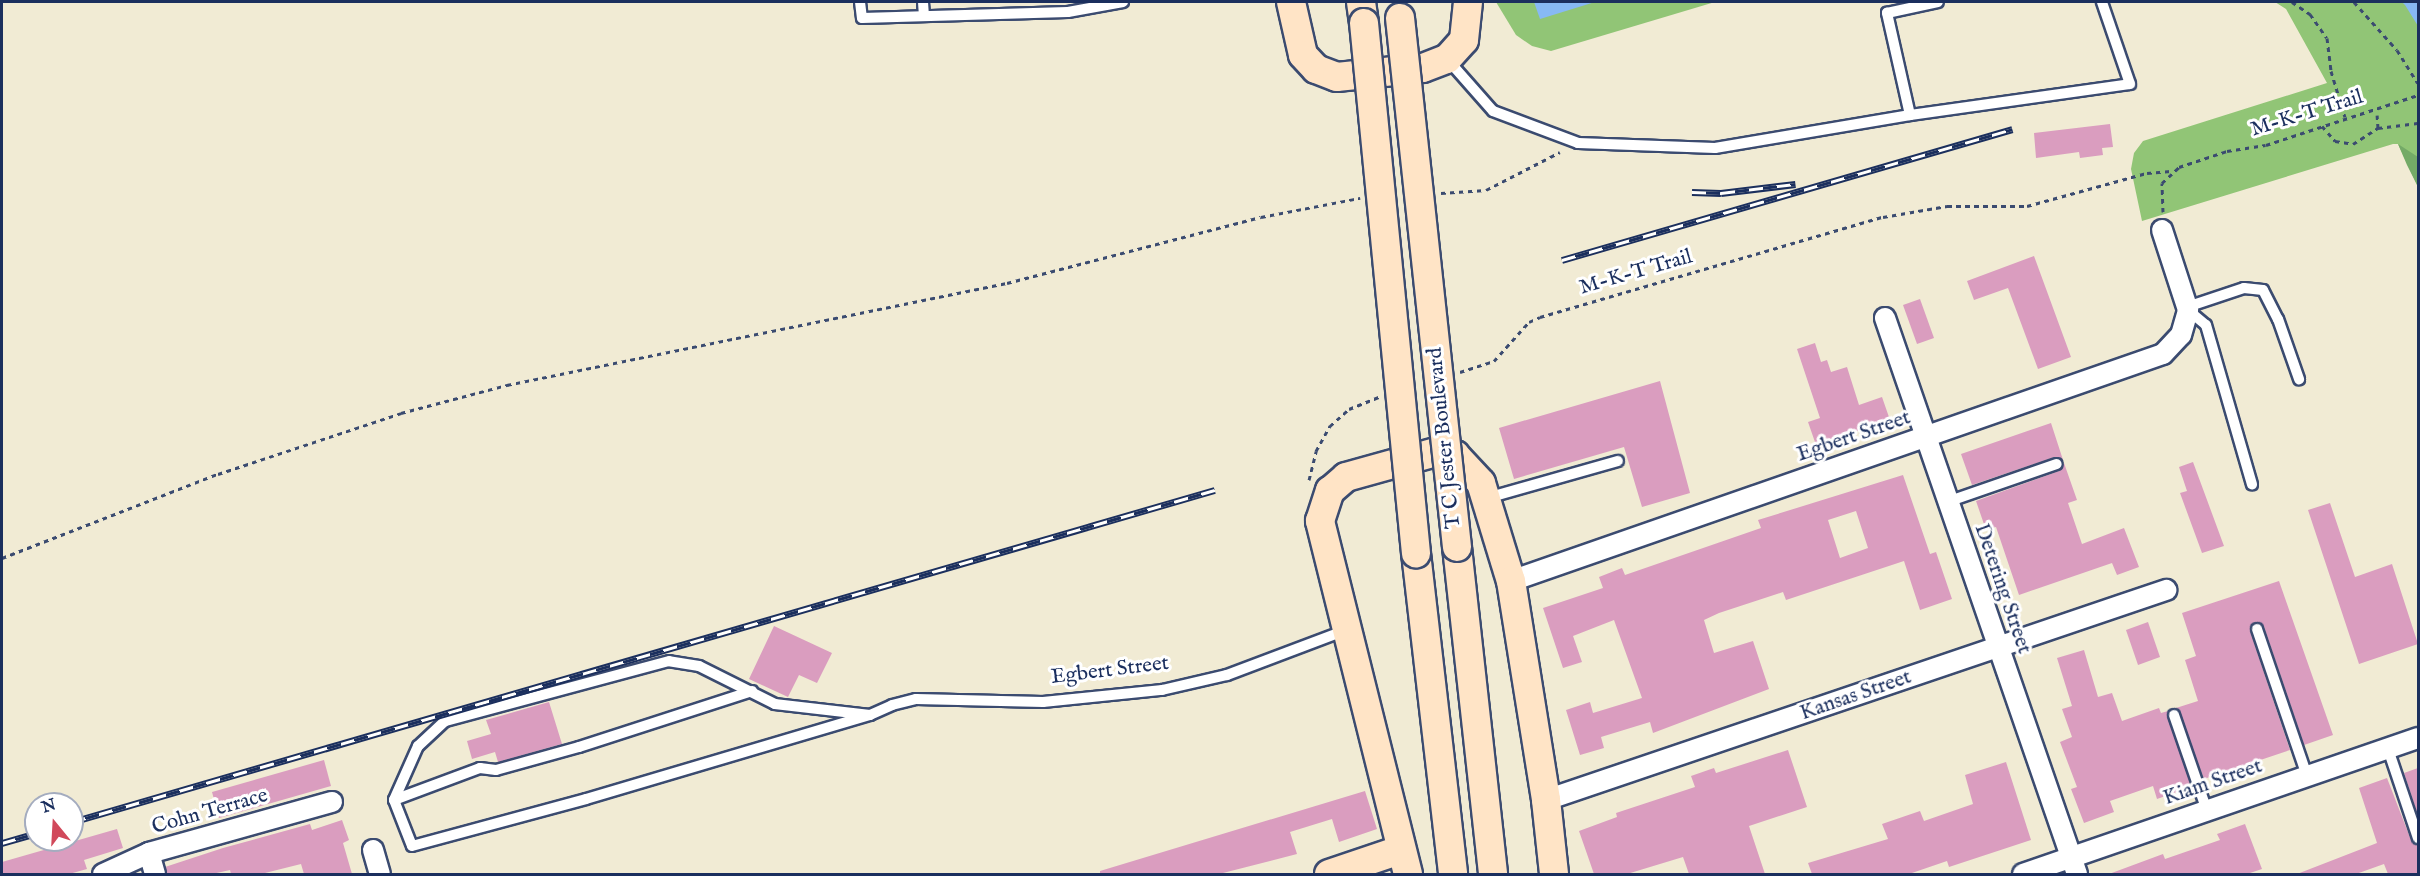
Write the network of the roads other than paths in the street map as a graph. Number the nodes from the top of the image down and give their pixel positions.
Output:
1 (860, 2) edge
2 (923, 2) edge
3 (1123, 2) edge
4 (1291, 2) edge
5 (1468, 2) edge
6 (1938, 2) edge
7 (2102, 2) edge
8 (1399, 10) edge
9 (1363, 12) edge
10 (924, 16) junction
11 (1447, 59) junction
12 (1910, 115) junction
13 (2162, 230) road end
14 (2188, 308) junction
15 (1885, 318) dead end
16 (2299, 379) dead end
17 (1926, 437) junction
18 (1618, 460) dead end
19 (2057, 464) dead end
20 (2252, 484) dead end
21 (1486, 498) junction
22 (1947, 502) junction
23 (1511, 581) junction
24 (2166, 590) dead end
25 (2257, 628) dead end
26 (1349, 629) junction
27 (1997, 648) junction
28 (752, 691) junction
29 (870, 715) junction
30 (2174, 715) dead end
31 (2418, 738) edge
32 (2388, 749) junction
33 (2307, 776) junction
34 (394, 800) junction
35 (1546, 800) junction
36 (332, 802) dead end
37 (2207, 811) junction
38 (2418, 838) edge
39 (374, 850) dead end
40 (149, 853) junction
41 (1404, 862) edge
42 (2074, 866) edge
43 (103, 874) edge
44 (155, 874) edge
45 (380, 874) edge
46 (1329, 874) edge
47 (1453, 874) edge
48 (1493, 874) edge
49 (1554, 874) edge
50 (2023, 874) edge

1 - 10 lane
2 - 10 lane
3 - 10 lane
4 - 11 main road
5 - 11 main road
6 - 12 lane
7 - 12 lane
8 - 48 main road, T C Jester Boulevard, bridge
9 - 47 main road, T C Jester Boulevard, bridge
11 - 12 lane
13 - 14 street
14 - 16 lane
14 - 17 street, Egbert Street
14 - 20 lane
15 - 17 street, Detering Street
17 - 22 street, Detering Street
17 - 23 street, Egbert Street
18 - 21 lane
19 - 22 lane
21 - 23 main road
21 - 26 main road
22 - 27 street, Detering Street
23 - 35 main road
24 - 27 street, Kansas Street
25 - 33 lane
26 - 29 lane, Egbert Street
26 - 41 main road
27 - 35 street, Kansas Street
27 - 42 street, Detering Street
28 - 29 lane
28 - 34 lane
28 - 34 lane
29 - 34 lane, Egbert Street
30 - 37 lane
31 - 32 street, Kiam Street
32 - 33 street, Kiam Street
32 - 38 lane
33 - 37 street, Kiam Street
35 - 49 main road
36 - 40 street, Cohn Terrace
37 - 42 street, Kiam Street
39 - 45 street
40 - 43 street, Cohn Terrace
40 - 44 street
41 - 46 main road
42 - 50 street, Kiam Street

